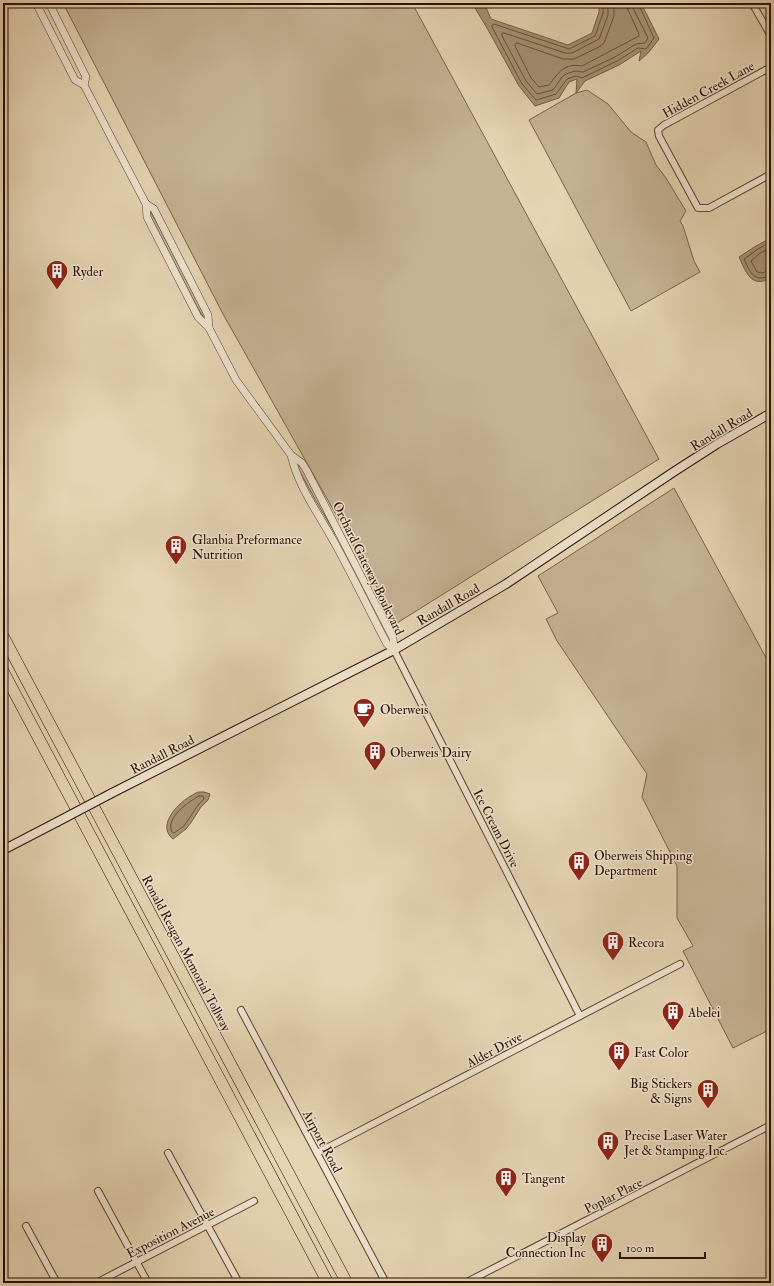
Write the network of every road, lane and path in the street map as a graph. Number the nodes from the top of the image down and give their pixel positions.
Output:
1 (36, 3) edge
2 (49, 3) edge
3 (752, 3) edge
4 (771, 36) edge
5 (771, 67) edge
6 (84, 85) junction
7 (771, 174) edge
8 (771, 413) edge
9 (291, 455) junction
10 (3, 636) edge
11 (394, 650) junction
12 (3, 671) edge
13 (3, 850) edge
14 (680, 964) dead end
15 (241, 1010) dead end
16 (580, 1016) junction
17 (771, 1125) edge
18 (168, 1153) dead end
19 (317, 1153) junction
20 (98, 1191) dead end
21 (254, 1201) dead end
22 (26, 1226) dead end
23 (207, 1226) junction
24 (136, 1262) junction
25 (57, 1283) edge
26 (96, 1283) edge
27 (148, 1283) edge
28 (239, 1283) edge
29 (328, 1283) edge
30 (347, 1283) edge
31 (386, 1283) edge
32 (465, 1283) edge

1 - 6 street, Orchard Gateway Boulevard
2 - 6 street, Orchard Gateway Boulevard
3 - 4 street
5 - 7 street, Hidden Creek Lane
6 - 9 street, Orchard Gateway Boulevard
8 - 11 main road, Randall Road
9 - 11 street, Orchard Gateway Boulevard
9 - 11 street, Orchard Gateway Boulevard
10 - 30 highway, Ronald Reagan Memorial Tollway
11 - 13 main road, Randall Road, bridge
11 - 16 street, Ice Cream Drive
12 - 29 highway
14 - 16 street, Alder Drive
15 - 19 street, Airport Road
16 - 19 street, Alder Drive
17 - 32 street, Poplar Place
18 - 23 street
19 - 31 street, Airport Road
20 - 24 street
21 - 23 street, Exposition Avenue
22 - 25 street
23 - 24 street, Exposition Avenue
23 - 28 street
24 - 26 street, Exposition Avenue
24 - 27 street

